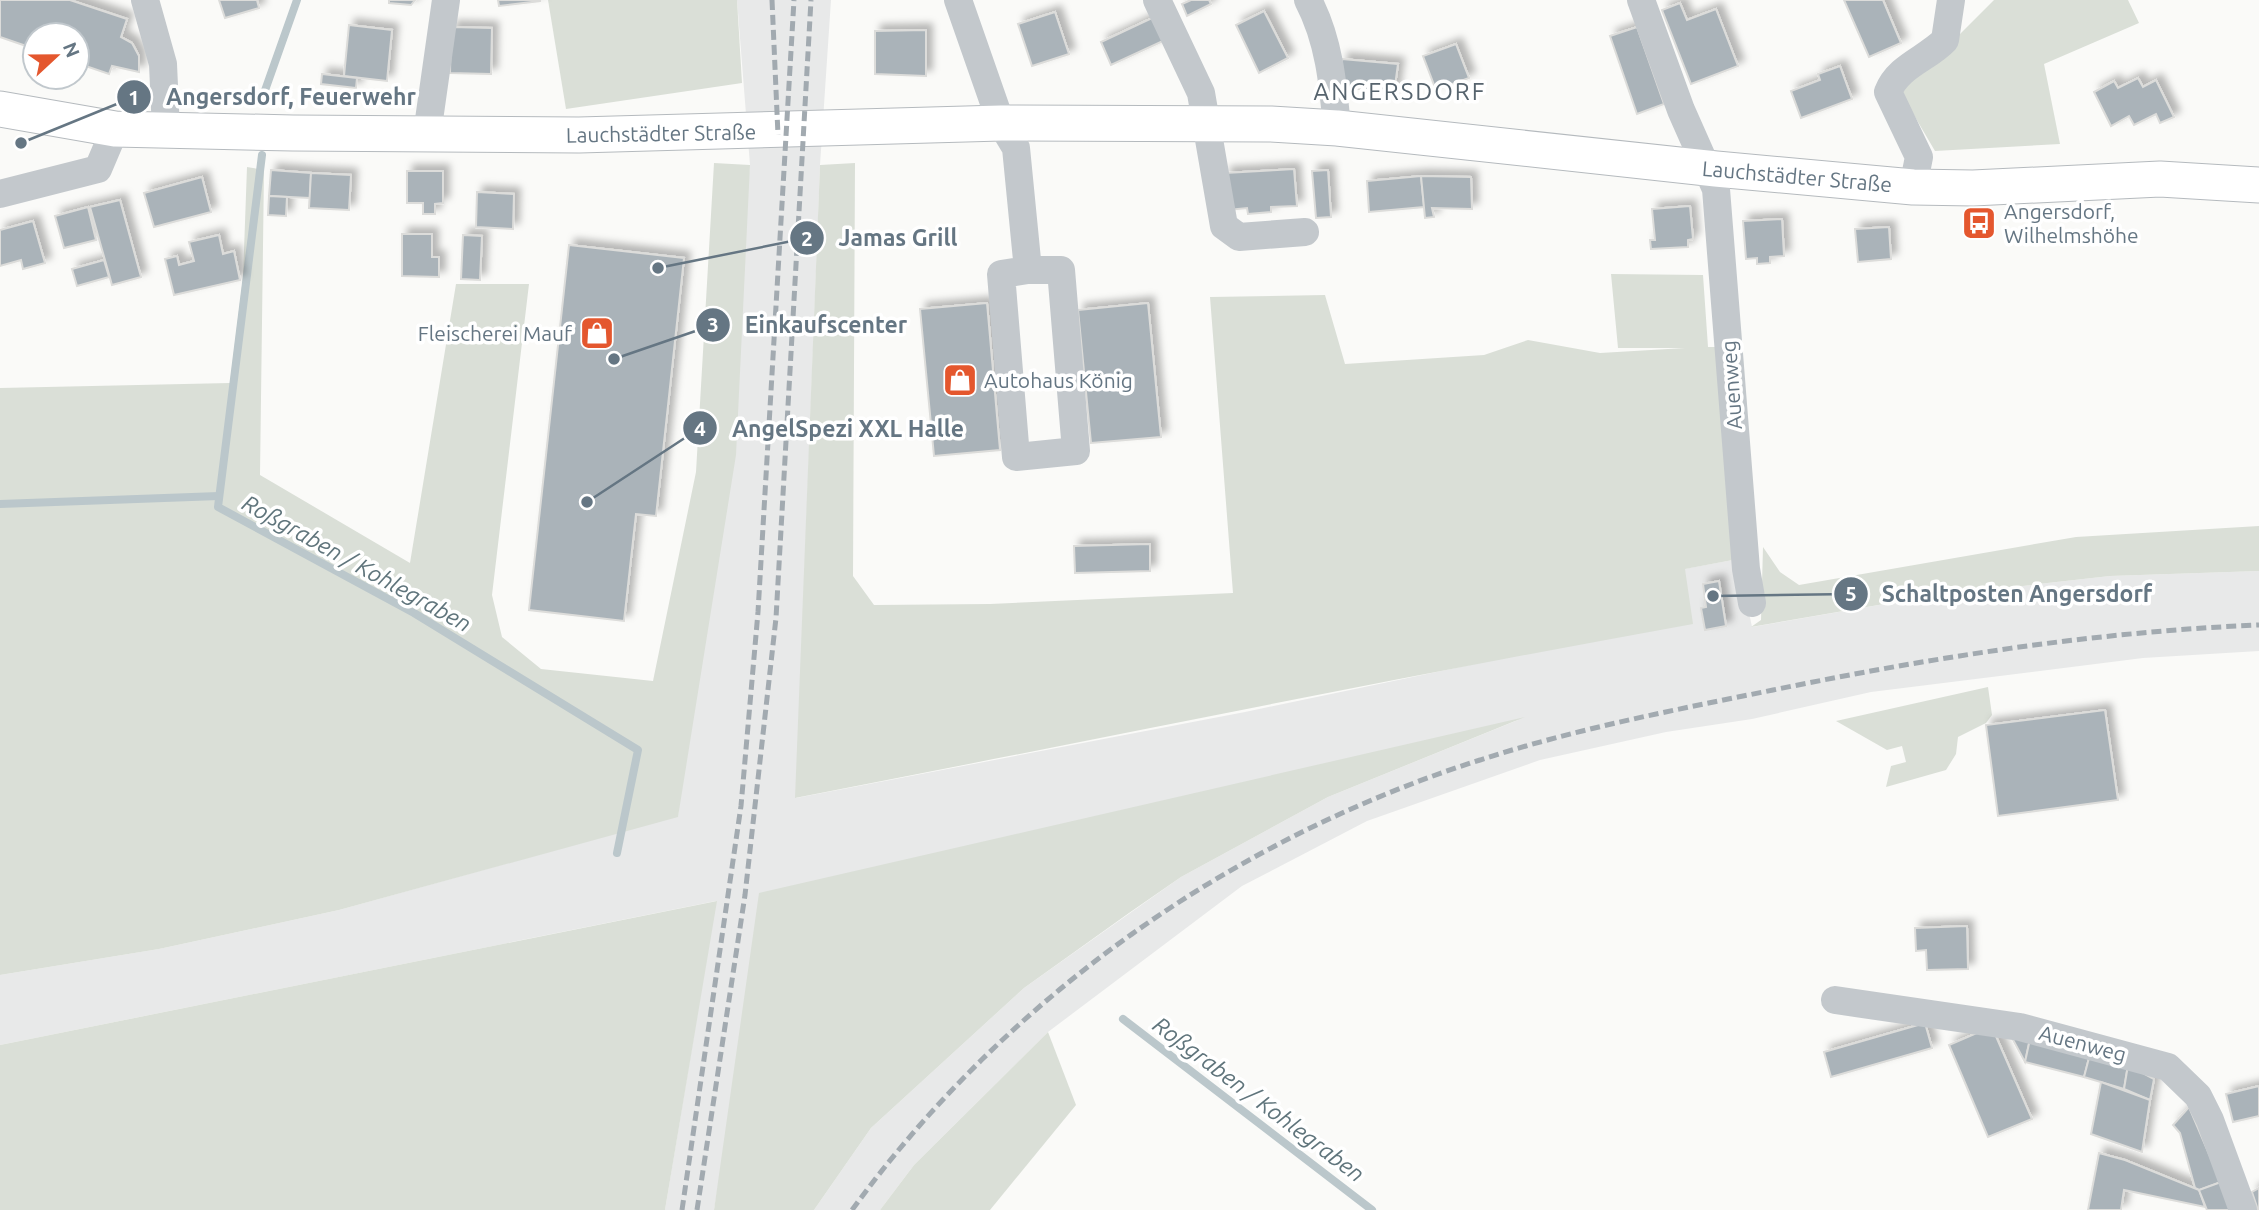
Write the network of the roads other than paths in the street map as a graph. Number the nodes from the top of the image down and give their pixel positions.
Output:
1 (145, 0) edge
2 (446, 0) edge
3 (958, 0) edge
4 (1157, 0) edge
5 (1308, 0) edge
6 (1641, 0) edge
7 (1951, 0) edge
8 (0, 109) edge
9 (1001, 123) junction
10 (1206, 123) junction
11 (1337, 128) junction
12 (115, 129) junction
13 (166, 131) junction
14 (427, 134) junction
15 (1706, 168) junction
16 (2259, 185) edge
17 (1913, 187) junction
18 (0, 194) edge
19 (1305, 232) dead end
20 (1028, 270) junction
21 (1752, 603) dead end
22 (1835, 1000) dead end
23 (2243, 1210) edge

1 - 13 street
2 - 14 street
3 - 9 street
4 - 10 street
5 - 11 street
6 - 15 street, Auenweg
7 - 17 street
8 - 12 main road, Lauchstädter Straße
9 - 10 main road, Lauchstädter Straße
9 - 14 main road, Lauchstädter Straße
9 - 20 street
10 - 11 main road, Lauchstädter Straße
10 - 19 street
11 - 15 main road, Lauchstädter Straße
12 - 13 main road, Lauchstädter Straße
12 - 18 street
13 - 14 main road, Lauchstädter Straße
15 - 17 main road, Lauchstädter Straße
15 - 21 street, Auenweg
16 - 17 main road, Lauchstädter Straße
20 - 20 street
22 - 23 street, Auenweg

